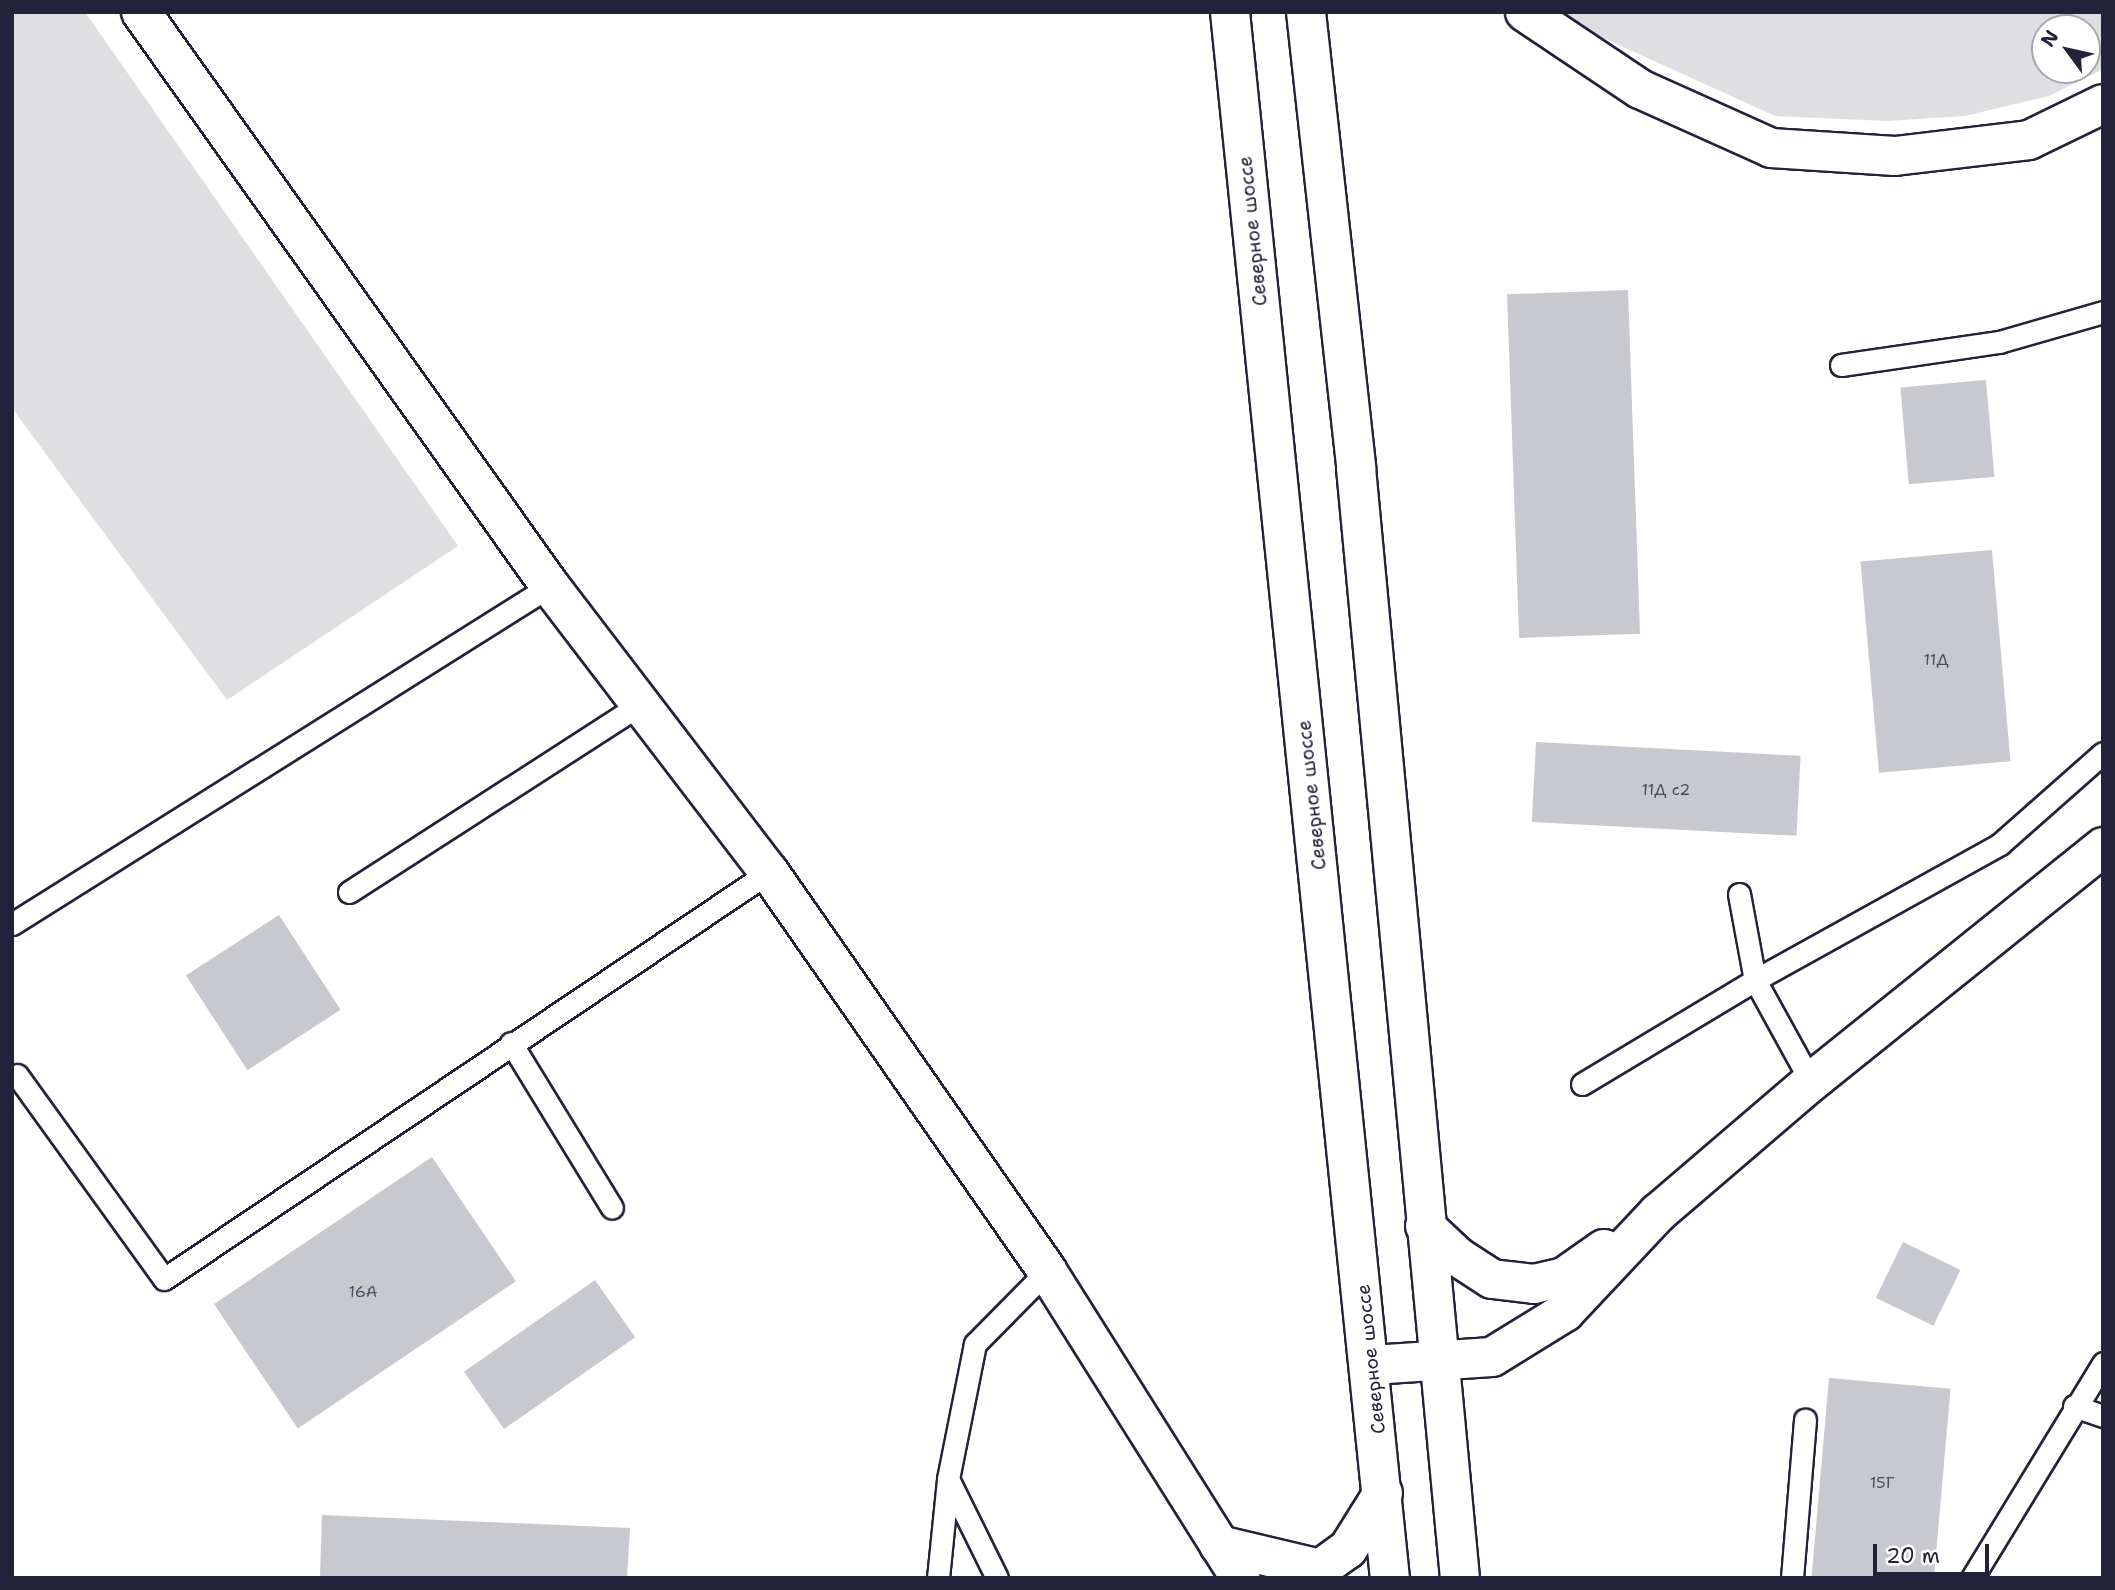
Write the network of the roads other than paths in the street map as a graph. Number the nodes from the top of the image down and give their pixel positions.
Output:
1 (141, 12) edge
2 (1230, 12) edge
3 (1306, 12) edge
4 (1525, 12) edge
5 (2103, 104) edge
6 (2103, 312) edge
7 (1841, 365) dead end
8 (550, 586) junction
9 (638, 706) junction
10 (2103, 752) edge
11 (2103, 847) edge
12 (769, 872) junction
13 (349, 892) dead end
14 (1739, 894) dead end
15 (12, 924) edge
16 (1755, 980) junction
17 (511, 1043) junction
18 (17, 1075) dead end
19 (1811, 1082) junction
20 (1582, 1084) dead end
21 (612, 1208) dead end
22 (1658, 1213) junction
23 (1425, 1226) junction
24 (1047, 1270) junction
25 (1441, 1362) junction
26 (2103, 1363) edge
27 (1372, 1365) junction
28 (2074, 1406) junction
29 (2103, 1416) edge
30 (1805, 1420) dead end
31 (948, 1479) junction
32 (1383, 1493) junction
33 (1219, 1545) junction
34 (938, 1578) edge
35 (998, 1578) edge
36 (1240, 1578) edge
37 (1390, 1578) edge
38 (1460, 1578) edge
39 (1792, 1578) edge
40 (1972, 1578) edge

1 - 8 main road
2 - 27 main road, Северное шоссе
3 - 23 main road
4 - 5 main road
6 - 7 lane
8 - 9 main road
8 - 15 lane
9 - 12 main road
9 - 13 lane
10 - 16 lane
11 - 19 main road
12 - 17 lane
12 - 24 main road
14 - 16 lane
16 - 19 lane
16 - 20 lane
17 - 18 lane
17 - 21 lane
19 - 22 main road
22 - 23 main road
22 - 25 main road
23 - 25 main road
24 - 31 lane
24 - 33 main road
25 - 27 main road
25 - 38 main road
26 - 28 lane
27 - 32 main road, Северное шоссе
28 - 29 lane
28 - 40 lane
30 - 39 lane
31 - 34 lane
31 - 35 lane
32 - 33 main road
32 - 37 main road, Северное шоссе
33 - 36 main road

